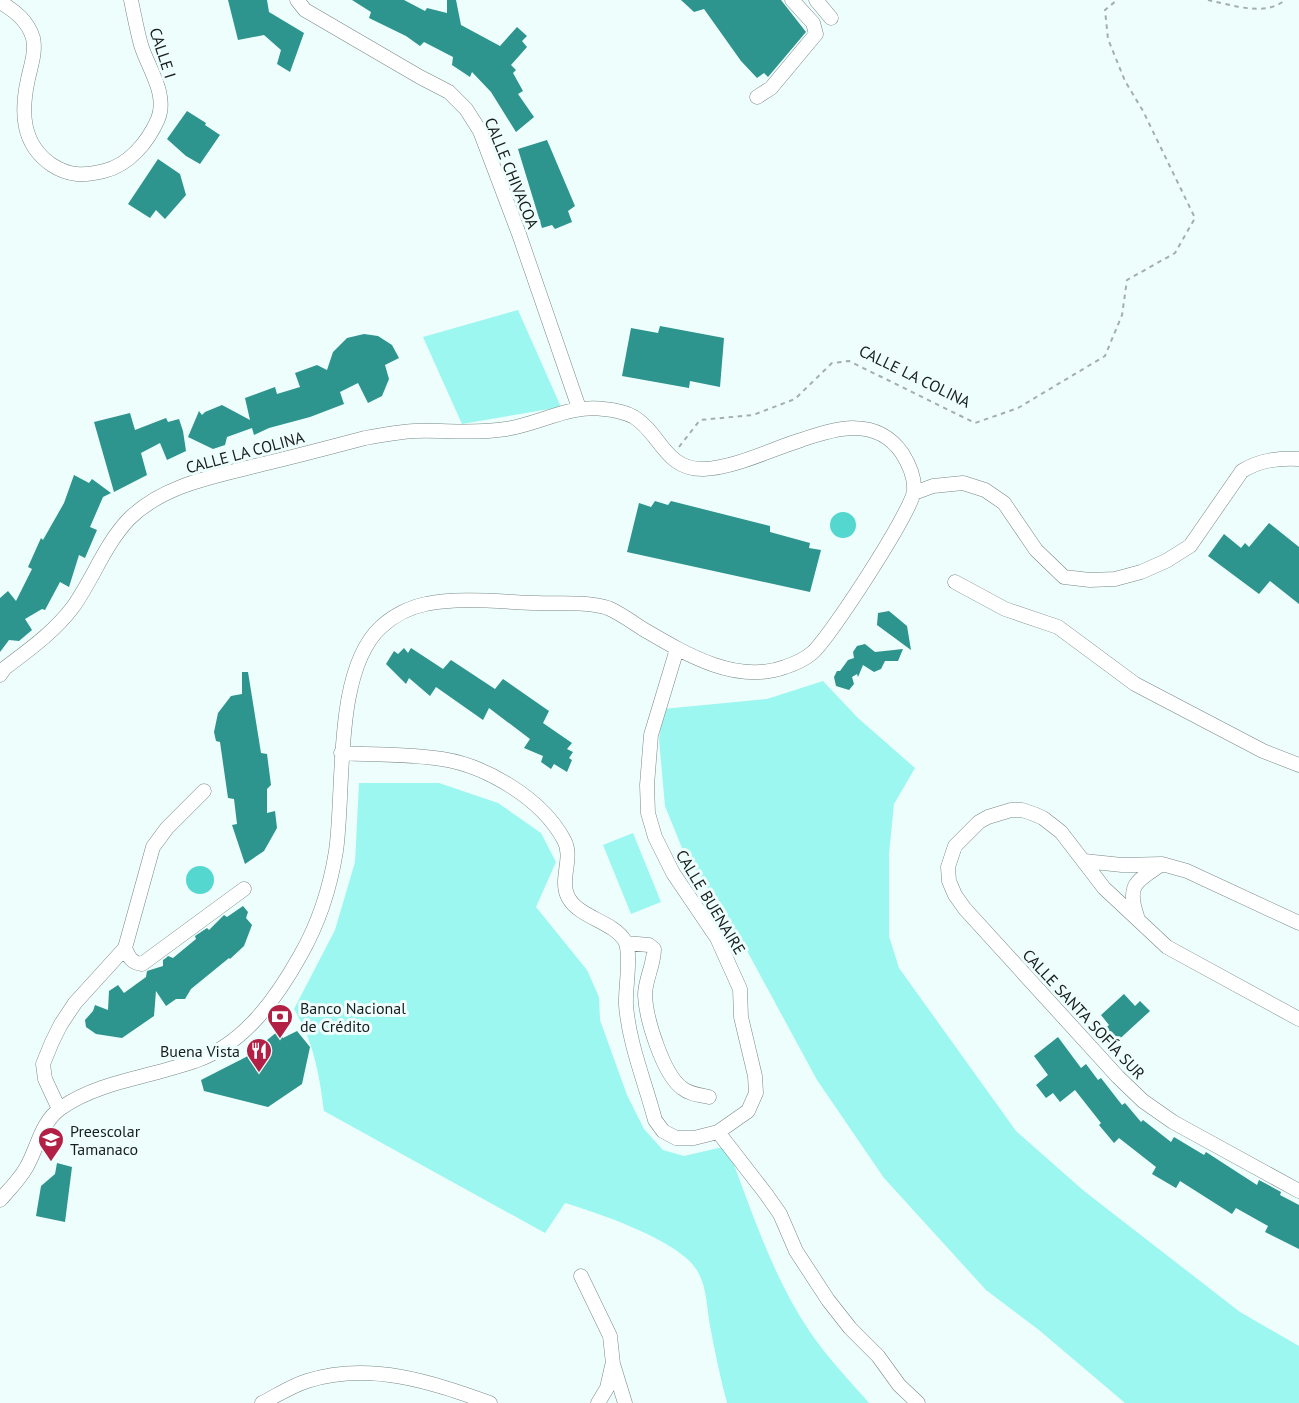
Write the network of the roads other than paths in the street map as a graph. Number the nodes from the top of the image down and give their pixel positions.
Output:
1 (131, 0) edge
2 (297, 0) edge
3 (792, 0) edge
4 (816, 0) edge
5 (0, 2) edge
6 (831, 18) dead end
7 (757, 98) dead end
8 (579, 408) junction
9 (1299, 459) edge
10 (915, 493) junction
11 (955, 582) dead end
12 (677, 649) junction
13 (0, 675) edge
14 (341, 753) junction
15 (1299, 765) edge
16 (204, 791) dead end
17 (1084, 861) junction
18 (1162, 864) junction
19 (244, 890) dead end
20 (1140, 923) junction
21 (1299, 923) edge
22 (626, 943) junction
23 (125, 948) junction
24 (1299, 1019) edge
25 (709, 1097) dead end
26 (59, 1109) junction
27 (718, 1132) junction
28 (1299, 1191) edge
29 (0, 1200) edge
30 (581, 1275) dead end
31 (613, 1364) junction
32 (262, 1403) edge
33 (490, 1403) edge
34 (598, 1403) edge
35 (625, 1403) edge
36 (918, 1403) edge

1 - 5 street, CALLE I
2 - 8 street, CALLE CHIVACOA
3 - 7 street
4 - 6 street
8 - 10 street, CALLE LA COLINA
8 - 13 street, CALLE LA COLINA
9 - 10 street
10 - 12 street
11 - 15 street
12 - 14 street
12 - 27 street, CALLE BUENAIRE
14 - 22 street
14 - 26 street
16 - 23 street
17 - 18 street
17 - 20 street, CALLE SANTA SOFÍA SUR
17 - 28 street, CALLE SANTA SOFÍA SUR
18 - 20 street
18 - 21 street
19 - 23 street
20 - 24 street, CALLE SANTA SOFÍA SUR
22 - 25 street
22 - 27 street, CALLE BUENAIRE
23 - 26 street
26 - 29 street
27 - 36 street
30 - 31 street
31 - 34 street
31 - 35 street
32 - 33 street

